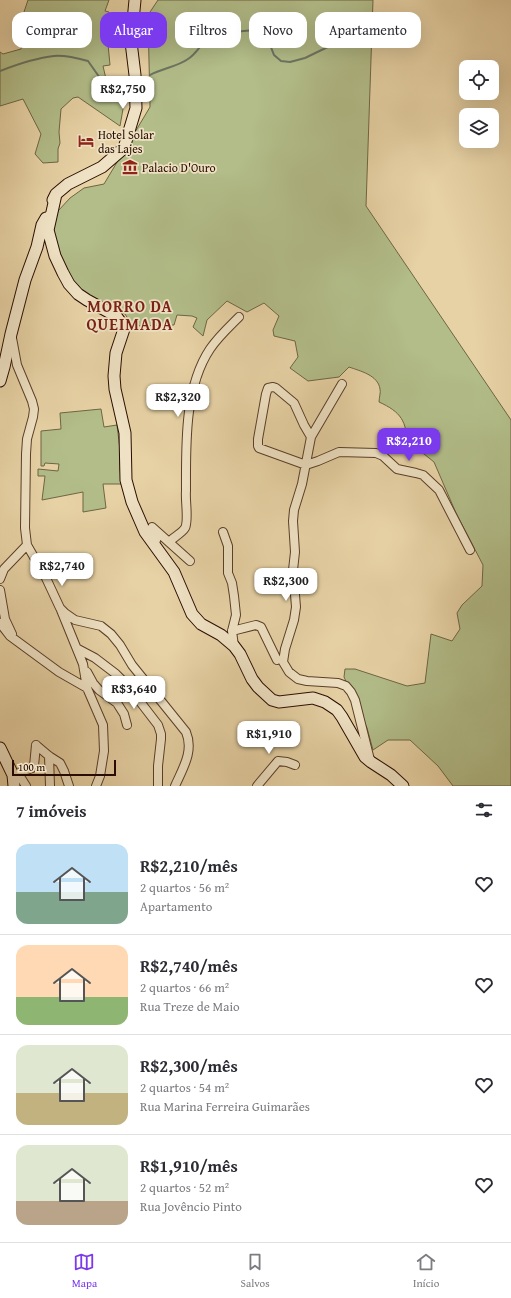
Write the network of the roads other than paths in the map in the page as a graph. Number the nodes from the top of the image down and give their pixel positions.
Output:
1 (135, 0) edge
2 (56, 194) junction
3 (239, 317) dead end
4 (11, 334) junction
5 (0, 381) edge
6 (342, 384) dead end
7 (311, 437) junction
8 (306, 465) junction
9 (223, 532) dead end
10 (169, 542) junction
11 (27, 545) junction
12 (470, 550) dead end
13 (190, 561) dead end
14 (170, 565) junction
15 (0, 579) edge
16 (0, 590) edge
17 (60, 608) junction
18 (0, 623) edge
19 (232, 631) junction
20 (14, 638) junction
21 (234, 646) junction
22 (78, 649) junction
23 (277, 660) dead end
24 (83, 664) junction
25 (87, 688) junction
26 (127, 725) dead end
27 (0, 748) edge
28 (49, 756) junction
29 (371, 762) junction
30 (296, 765) dead end
31 (15, 781) edge
32 (26, 786) edge
33 (50, 786) edge
34 (69, 786) edge
35 (96, 786) edge
36 (158, 786) edge
37 (175, 786) edge
38 (257, 786) edge
39 (403, 786) edge

1 - 2 street
2 - 4 street
2 - 14 street
3 - 10 street
4 - 5 street
4 - 11 street
6 - 7 street
7 - 8 street
7 - 8 street
8 - 12 street
8 - 29 street
9 - 19 street
10 - 13 street
10 - 14 street
11 - 15 street
11 - 17 street
14 - 21 street
16 - 20 street
17 - 22 street
17 - 37 street
18 - 20 street
19 - 21 street
19 - 23 street
20 - 25 street
21 - 29 street
22 - 24 street
22 - 36 street
24 - 25 street
24 - 26 street
25 - 35 street
27 - 31 street
28 - 31 street
28 - 33 street
28 - 34 street
29 - 39 street
30 - 38 street
31 - 32 street

